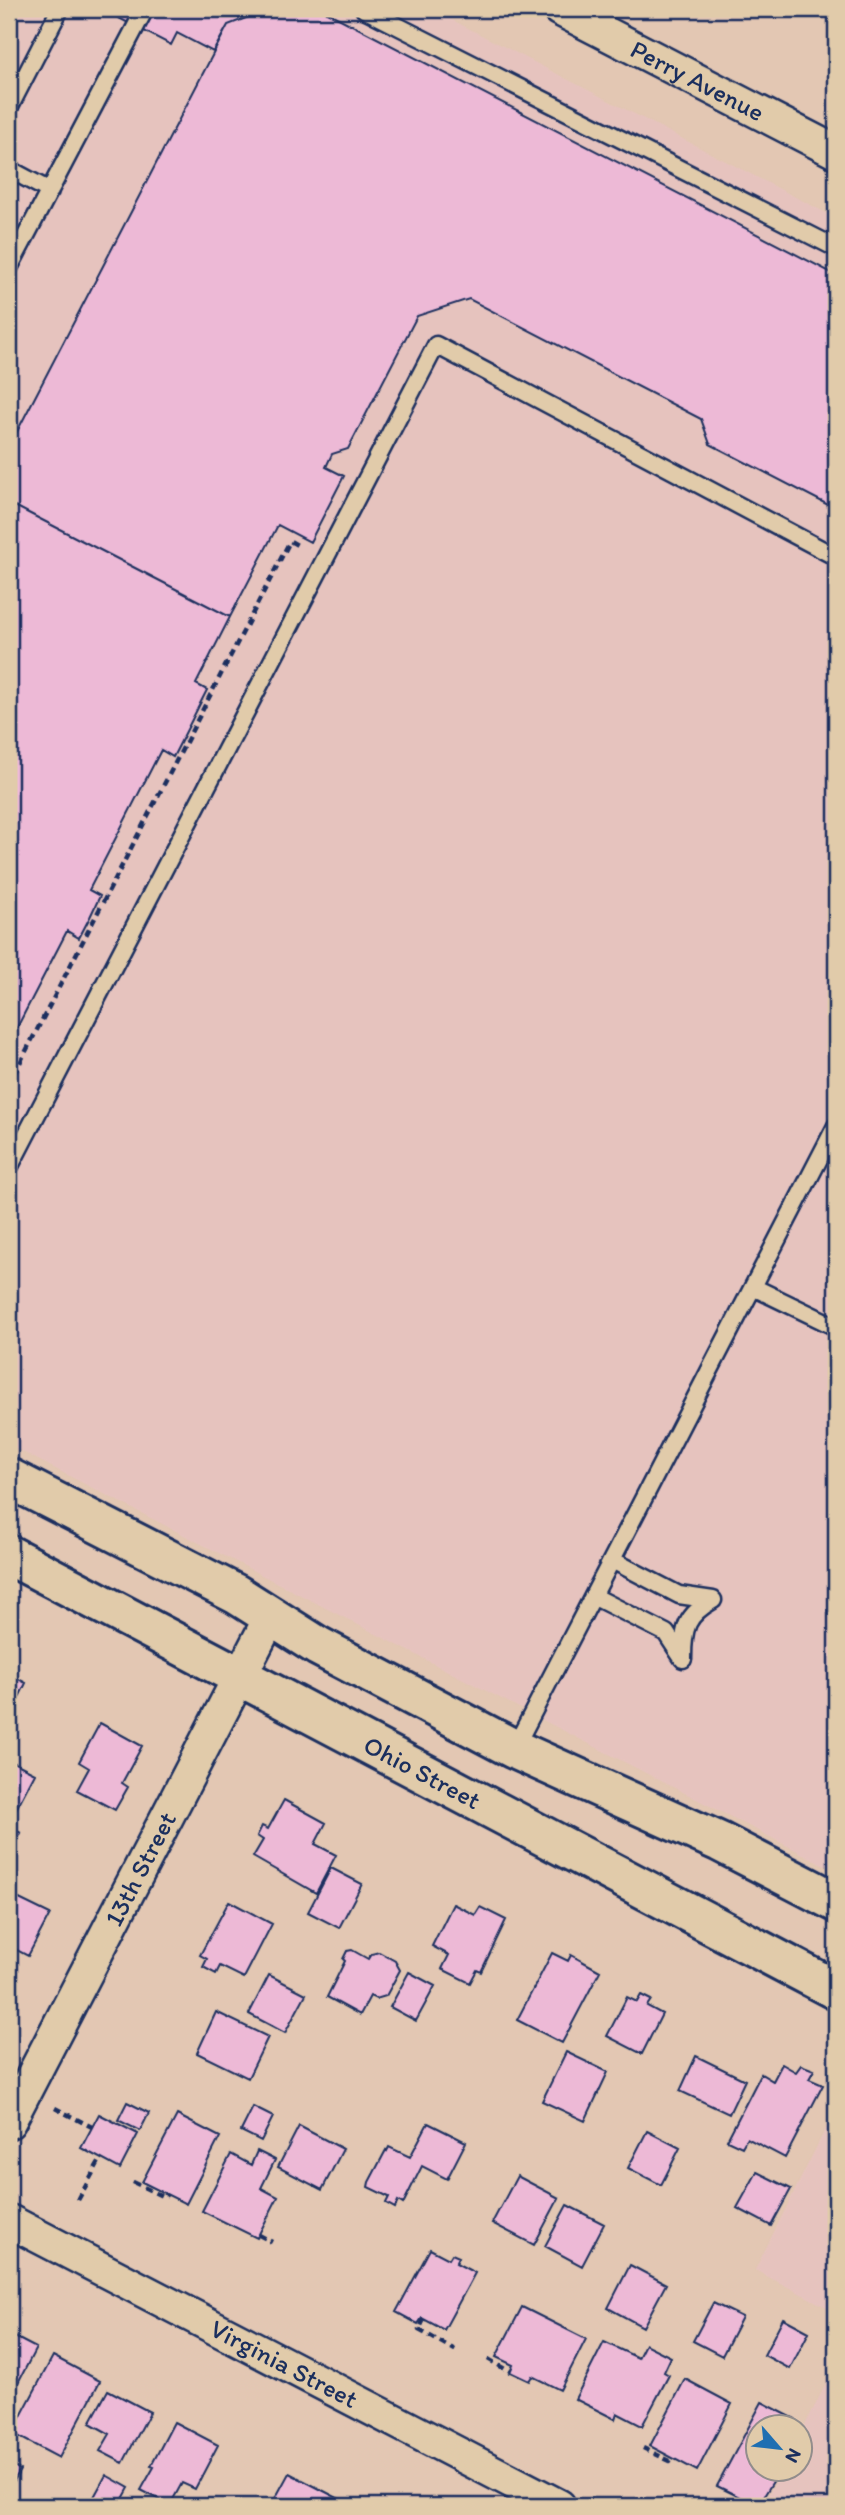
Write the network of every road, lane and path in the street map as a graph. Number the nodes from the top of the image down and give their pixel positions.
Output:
1 (60, 9) edge
2 (145, 9) edge
3 (364, 9) edge
4 (559, 9) edge
5 (9, 108) edge
6 (836, 152) edge
7 (9, 169) edge
8 (50, 191) junction
9 (836, 248) edge
10 (9, 268) edge
11 (299, 546) dead end
12 (836, 557) edge
13 (9, 1084) edge
14 (836, 1126) edge
15 (9, 1168) edge
16 (753, 1287) junction
17 (836, 1326) edge
18 (9, 1478) edge
19 (9, 1555) edge
20 (612, 1560) junction
21 (593, 1596) junction
22 (271, 1616) junction
23 (240, 1675) junction
24 (514, 1749) junction
25 (836, 1902) edge
26 (836, 1990) edge
27 (9, 2122) edge
28 (101, 2158) dead end
29 (133, 2182) dead end
30 (167, 2194) dead end
31 (78, 2200) dead end
32 (9, 2221) edge
33 (259, 2235) dead end
34 (272, 2242) dead end
35 (424, 2319) dead end
36 (455, 2350) dead end
37 (488, 2358) dead end
38 (510, 2372) dead end
39 (643, 2448) dead end
40 (672, 2457) dead end
41 (737, 2496) dead end
42 (559, 2506) edge
43 (732, 2506) edge

1 - 5 lane
2 - 8 lane
3 - 9 lane
4 - 6 street, Perry Avenue
7 - 8 lane
8 - 10 lane
11 - 13 path
12 - 15 lane
14 - 16 lane
16 - 17 lane
16 - 20 lane
18 - 22 street
19 - 23 street, Ohio Street
20 - 21 lane
20 - 21 lane
21 - 24 lane
22 - 23 street, 13th Street
22 - 24 street
23 - 26 street, Ohio Street
23 - 27 street, 13th Street
24 - 25 street
28 - 31 path
29 - 30 path
32 - 42 street, Virginia Street
33 - 34 path
35 - 36 path
37 - 38 path
39 - 40 path
41 - 43 path

